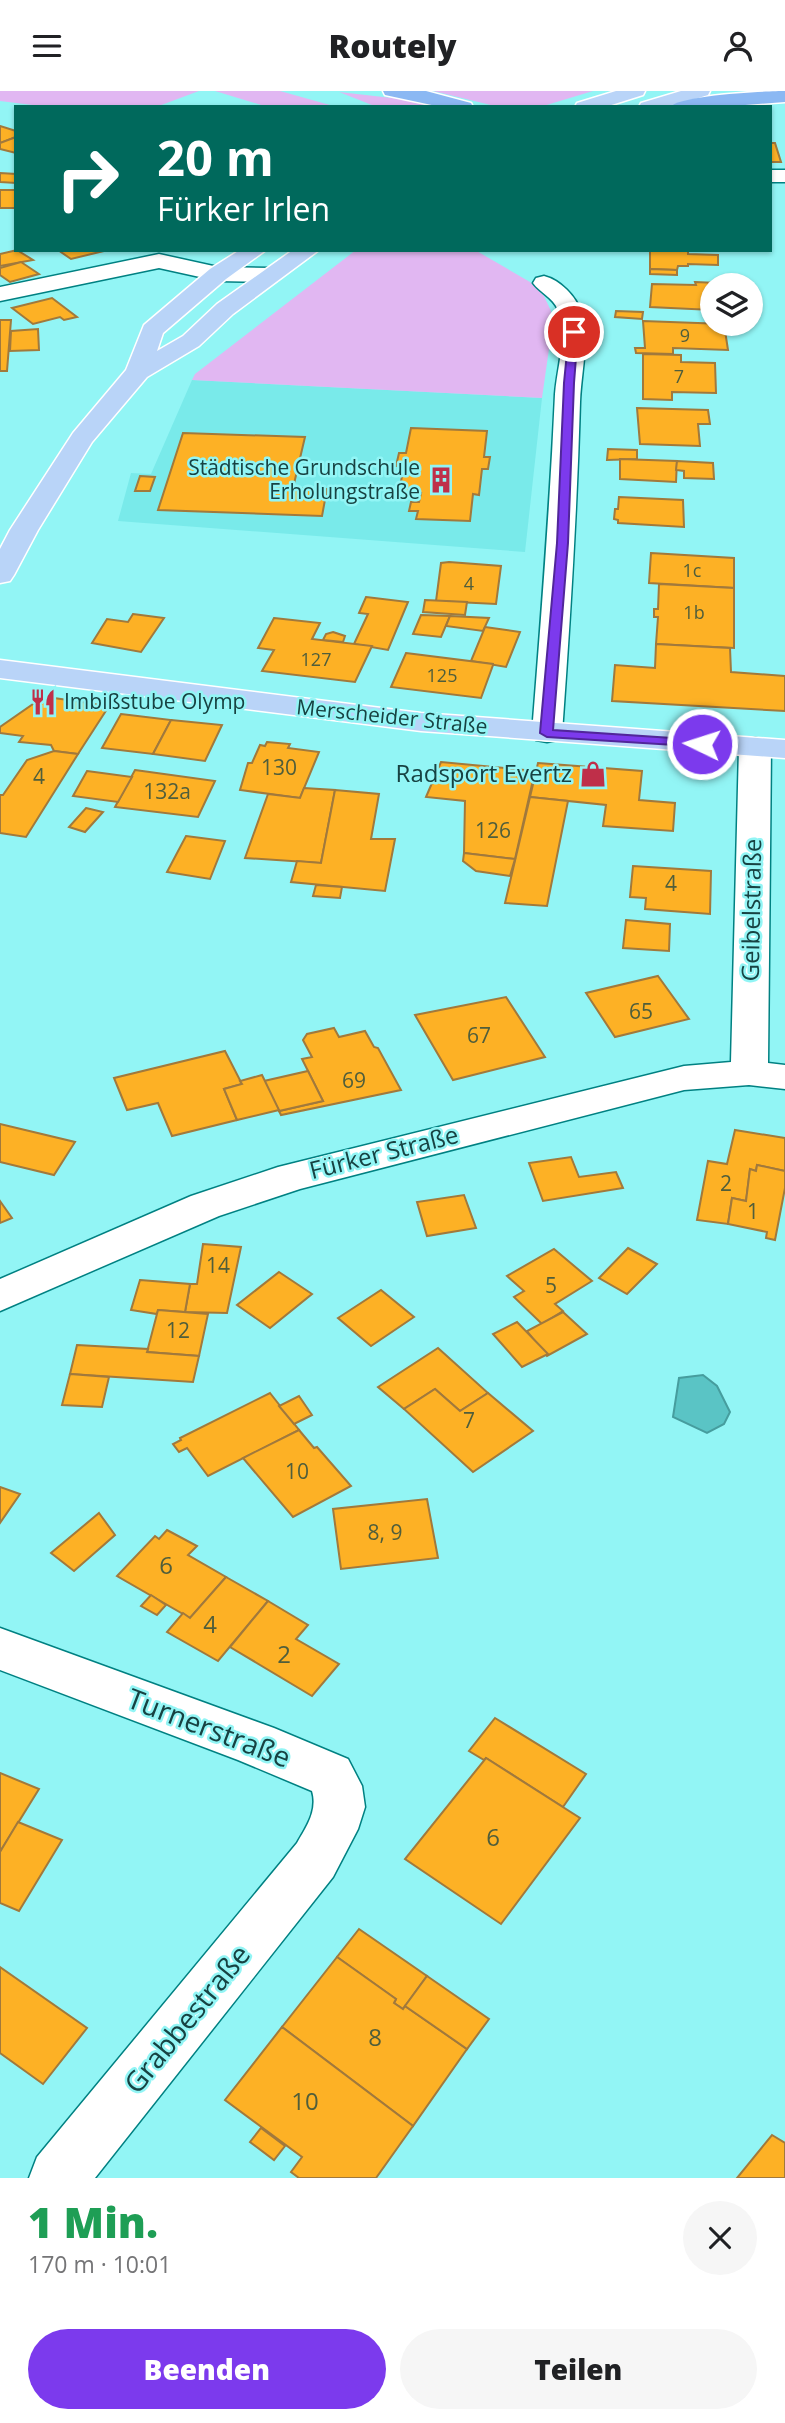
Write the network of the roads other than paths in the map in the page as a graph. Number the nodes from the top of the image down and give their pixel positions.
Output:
1 (392, 91) edge
2 (636, 91) edge
3 (701, 91) edge
4 (785, 96) edge
5 (455, 105) edge
6 (590, 105) edge
7 (655, 105) edge
8 (693, 105) edge
9 (252, 252) edge
10 (305, 252) edge
11 (218, 274) junction
12 (270, 275) junction
13 (544, 283) dead end
14 (0, 294) edge
15 (138, 372) junction
16 (0, 575) edge
17 (0, 669) edge
18 (547, 733) junction
19 (770, 748) edge
20 (767, 1075) edge
21 (0, 1296) edge
22 (0, 1649) edge
23 (315, 1860) joint
24 (58, 2178) edge

1 - 5 highway
2 - 6 main road
3 - 7 main road
4 - 8 highway
9 - 11 main road
10 - 12 main road
11 - 12 street
11 - 14 street
11 - 15 main road
12 - 15 main road
13 - 18 street
15 - 16 main road
17 - 18 main road, Merscheider Straße
18 - 19 main road, Merscheider Straße
19 - 20 street, Geibelstraße
20 - 21 street, Fürker Straße
22 - 23 street, Turnerstraße
23 - 24 street, Grabbestraße

